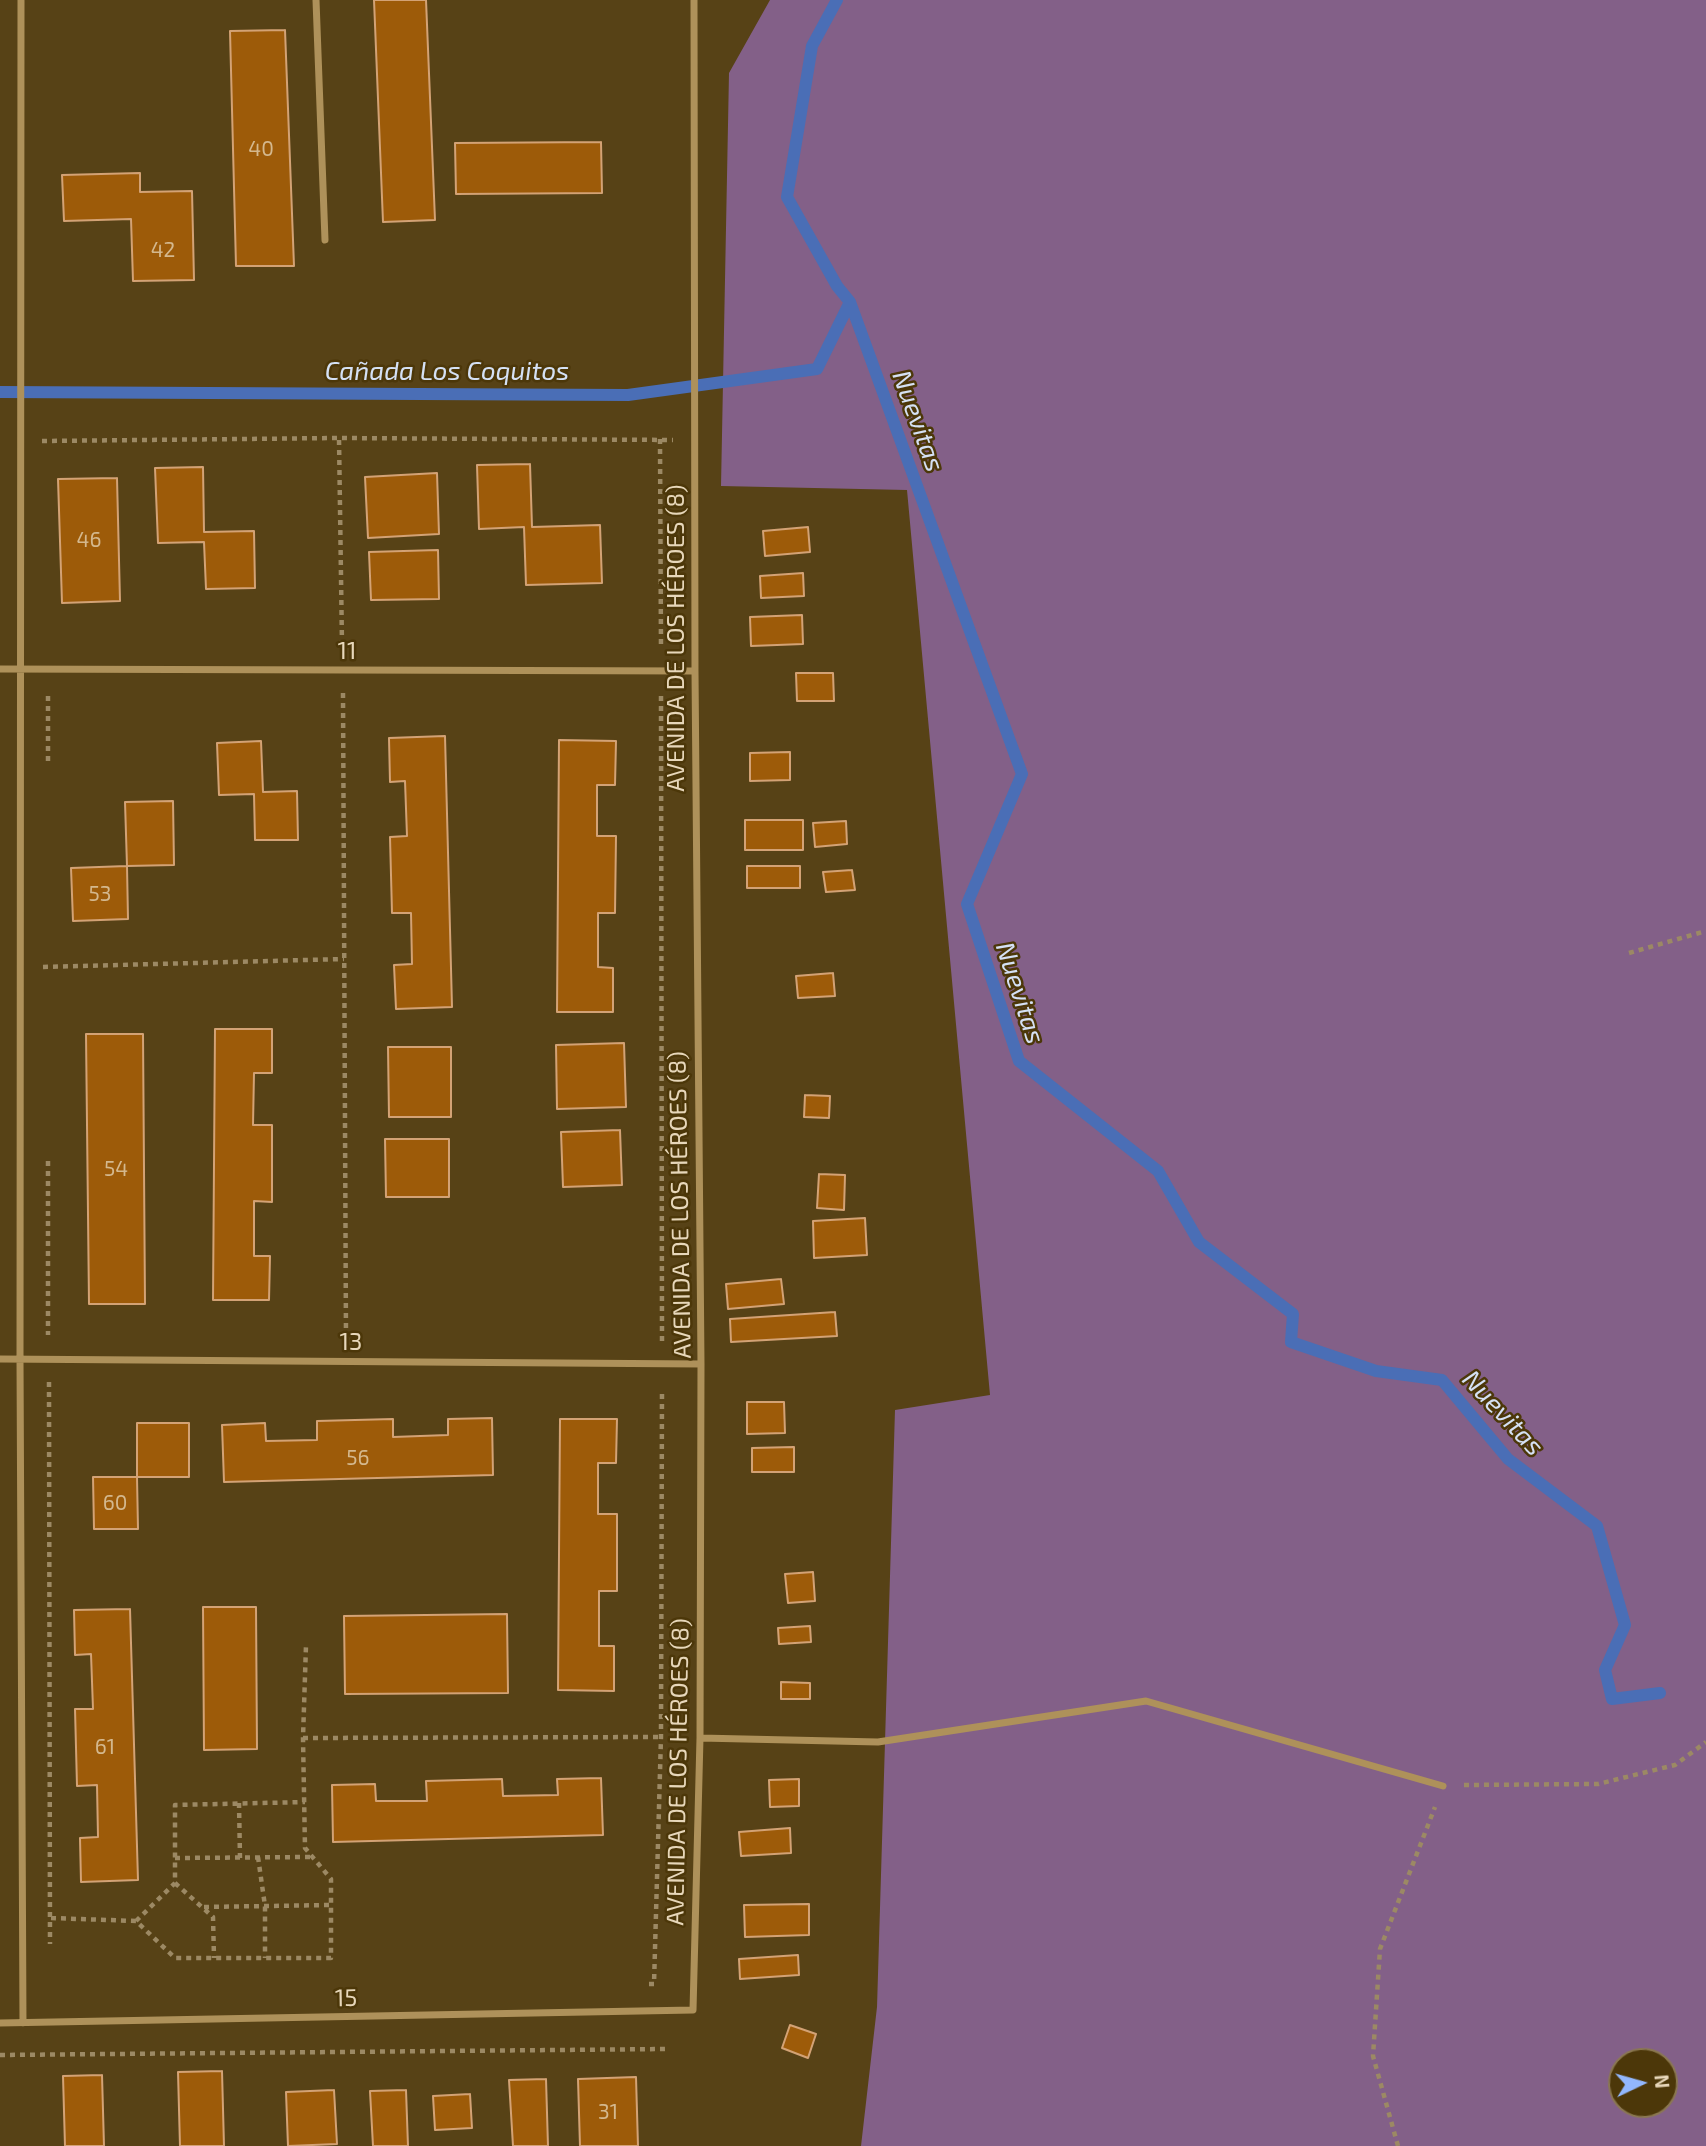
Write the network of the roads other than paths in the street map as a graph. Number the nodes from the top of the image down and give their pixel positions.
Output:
1 (21, 0) edge
2 (316, 0) edge
3 (694, 0) edge
4 (325, 240) dead end
5 (0, 668) edge
6 (20, 669) junction
7 (695, 671) junction
8 (0, 1359) edge
9 (20, 1359) junction
10 (701, 1364) junction
11 (700, 1738) junction
12 (1443, 1786) road end
13 (693, 2010) joint
14 (0, 2023) edge
15 (23, 2023) junction

1 - 6 street
2 - 4 street
3 - 7 street, AVENIDA DE LOS HÉROES (8)
5 - 6 street, 11
6 - 7 street, 11
6 - 9 street
7 - 10 street, AVENIDA DE LOS HÉROES (8)
8 - 9 street, 13
9 - 10 street, 13
9 - 15 street
10 - 11 street, AVENIDA DE LOS HÉROES (8)
11 - 12 street
11 - 13 street, AVENIDA DE LOS HÉROES (8)
13 - 15 street, 15
14 - 15 street, 15

